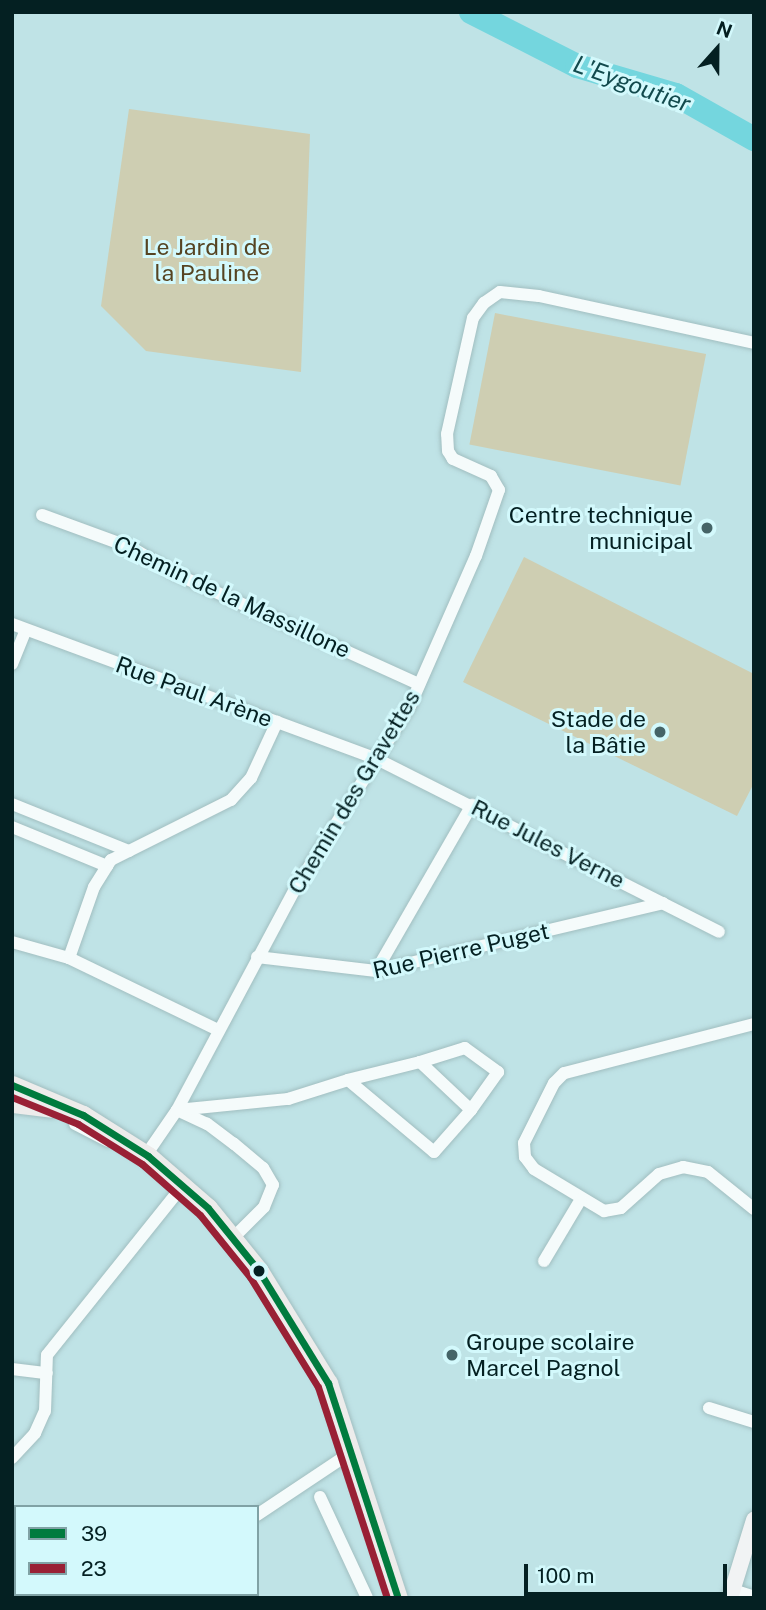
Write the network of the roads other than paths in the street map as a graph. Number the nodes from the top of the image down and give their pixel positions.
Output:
1 (754, 343) edge
2 (42, 515) dead end
3 (12, 624) edge
4 (26, 630) junction
5 (12, 664) edge
6 (419, 684) junction
7 (277, 722) junction
8 (377, 759) junction
9 (12, 804) edge
10 (472, 805) junction
11 (12, 827) edge
12 (129, 851) junction
13 (107, 866) junction
14 (663, 903) junction
15 (719, 932) dead end
16 (12, 942) edge
17 (257, 957) junction
18 (69, 958) junction
19 (376, 971) junction
20 (754, 1024) edge
21 (216, 1029) junction
22 (420, 1062) junction
23 (348, 1080) junction
24 (12, 1084) edge
25 (12, 1103) edge
26 (177, 1110) junction
27 (471, 1110) junction
28 (75, 1124) junction
29 (148, 1156) junction
30 (176, 1194) junction
31 (581, 1199) junction
32 (754, 1209) edge
33 (232, 1239) junction
34 (544, 1261) dead end
35 (276, 1296) junction
36 (12, 1369) edge
37 (47, 1373) junction
38 (709, 1408) dead end
39 (754, 1422) edge
40 (353, 1451) junction
41 (12, 1458) edge
42 (320, 1497) dead end
43 (259, 1513) edge
44 (754, 1520) edge
45 (731, 1594) edge
46 (754, 1597) edge
47 (368, 1598) edge
48 (397, 1598) edge

1 - 6 street, Chemin des Gravettes
2 - 6 street, Chemin de la Massillone
3 - 4 street, Rue Paul Arène
4 - 5 street
4 - 7 street, Rue Paul Arène
6 - 8 street, Chemin des Gravettes
7 - 8 street, Rue Paul Arène
7 - 12 street
8 - 10 street, Rue Jules Verne
8 - 17 street, Chemin des Gravettes
9 - 12 street
10 - 14 street, Rue Jules Verne
10 - 19 street
11 - 13 street
12 - 13 street
13 - 18 street
14 - 15 street, Rue Jules Verne
14 - 19 street, Rue Pierre Puget
16 - 18 street
17 - 19 street, Rue Pierre Puget
17 - 21 street, Chemin des Gravettes
18 - 21 street
20 - 31 street
21 - 26 street, Chemin des Gravettes
22 - 23 street
22 - 27 street
22 - 27 street
23 - 26 street
23 - 27 street
24 - 29 main road
25 - 28 main road
26 - 29 street, Chemin des Gravettes
26 - 33 street
28 - 29 street
28 - 30 main road
29 - 33 main road
30 - 35 main road
30 - 37 street
31 - 32 street
31 - 34 street
33 - 35 main road
35 - 40 main road
36 - 37 street
37 - 41 street
38 - 39 street
40 - 43 street
40 - 48 main road
42 - 47 street
44 - 45 street
45 - 46 street

